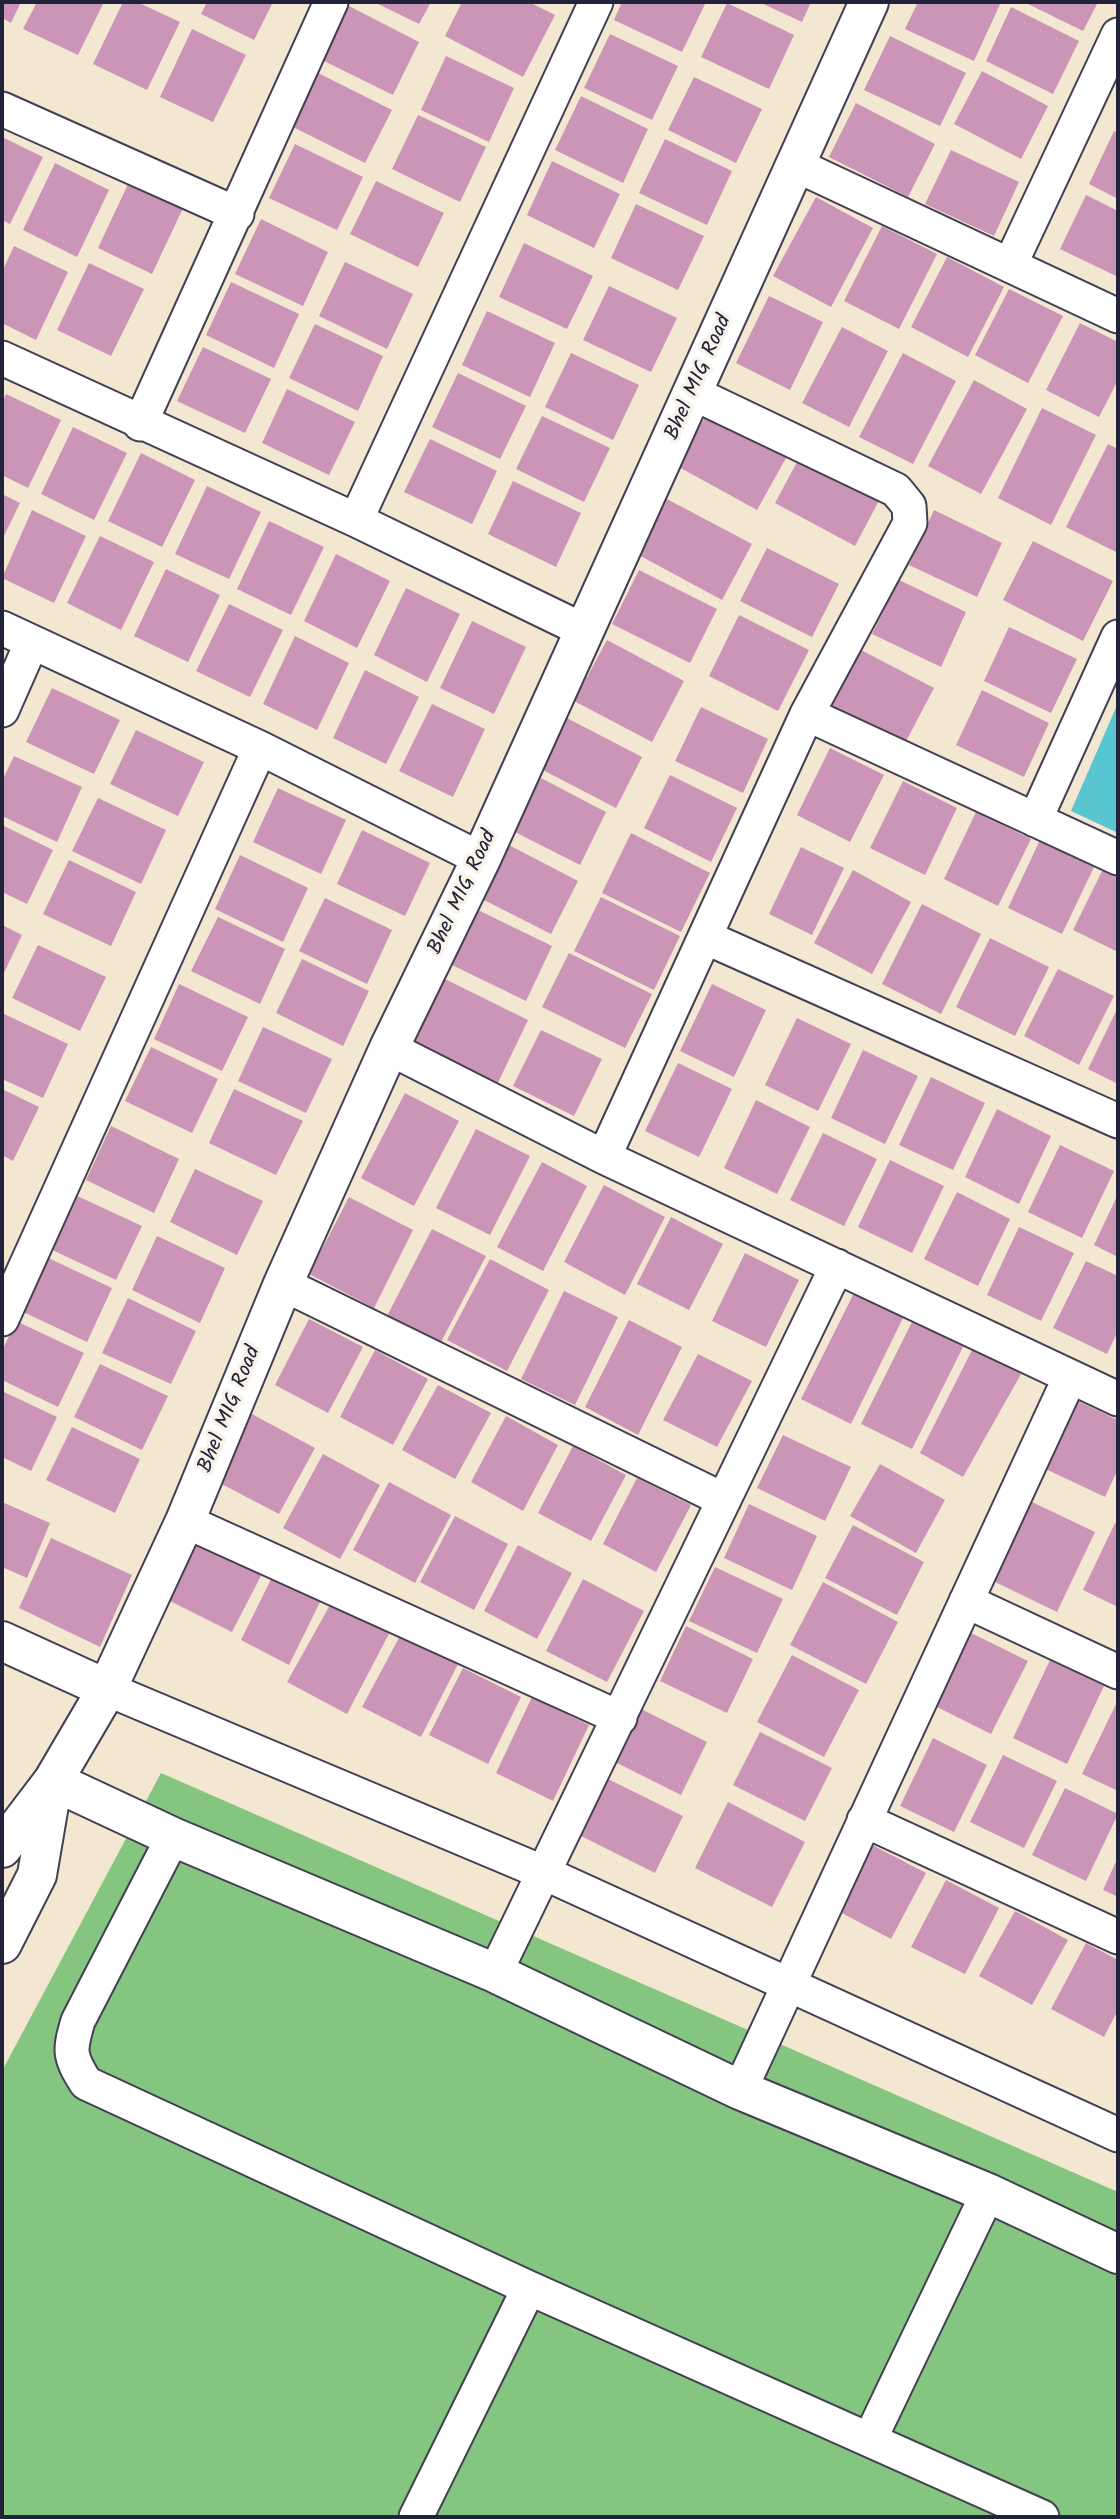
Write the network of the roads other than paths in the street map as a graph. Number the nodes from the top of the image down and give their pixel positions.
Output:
1 (331, 2) edge
2 (596, 2) edge
3 (869, 2) edge
4 (1118, 35) edge
5 (2, 109) edge
6 (796, 165) junction
7 (237, 214) junction
8 (1010, 265) junction
9 (1118, 316) edge
10 (2, 358) edge
11 (693, 393) junction
12 (141, 424) junction
13 (356, 520) junction
14 (2, 628) edge
15 (583, 630) junction
16 (1118, 637) edge
17 (32, 642) junction
18 (2, 710) edge
19 (807, 714) junction
20 (260, 748) junction
21 (1035, 820) junction
22 (1118, 858) edge
23 (481, 859) junction
24 (705, 937) junction
25 (389, 1048) junction
26 (1118, 1121) edge
27 (604, 1157) junction
28 (837, 1266) junction
29 (283, 1284) junction
30 (2, 1319) edge
31 (1070, 1377) junction
32 (1118, 1399) edge
33 (724, 1500) junction
34 (185, 1521) junction
35 (966, 1601) junction
36 (2, 1641) edge
37 (1118, 1671) edge
38 (107, 1689) junction
39 (620, 1718) junction
40 (53, 1781) junction
41 (864, 1820) junction
42 (173, 1837) junction
43 (2, 1848) edge
44 (542, 1872) junction
45 (1118, 1937) edge
46 (2, 1944) edge
47 (495, 1973) junction
48 (789, 1982) junction
49 (740, 2090) junction
50 (1118, 2135) edge
51 (988, 2193) junction
52 (1118, 2254) edge
53 (529, 2288) junction
54 (870, 2439) junction
55 (416, 2517) edge
56 (1042, 2517) edge

1 - 7 street
2 - 13 street
3 - 6 street, Bhel MIG Road
4 - 8 street
5 - 7 street
6 - 8 street
6 - 11 street, Bhel MIG Road
7 - 12 street
8 - 9 street
10 - 12 street
11 - 15 street, Bhel MIG Road
11 - 19 street
12 - 13 street
13 - 15 street
14 - 17 street
15 - 23 street, Bhel MIG Road
16 - 21 street
17 - 18 street
17 - 20 street
19 - 21 street
19 - 24 street
20 - 23 street
20 - 30 street
21 - 22 street
23 - 25 street, Bhel MIG Road
24 - 26 street
24 - 27 street
25 - 27 street
25 - 29 street, Bhel MIG Road
27 - 28 street
28 - 31 street
28 - 33 street
29 - 33 street
29 - 34 street, Bhel MIG Road
31 - 32 street
31 - 35 street
33 - 39 street
34 - 38 street, Bhel MIG Road
34 - 39 street
35 - 37 street
35 - 41 street
36 - 38 street
38 - 40 street, Bhel MIG Road
38 - 44 street
39 - 44 street
40 - 42 street
40 - 43 street, Bhel MIG Road
40 - 46 street, Bhel MIG Road
41 - 45 street
41 - 48 street
42 - 47 street
42 - 53 street
44 - 47 street
44 - 48 street
47 - 49 street
48 - 49 street
48 - 50 street
49 - 51 street
51 - 52 street
51 - 54 street
53 - 54 street
53 - 55 street
54 - 56 street

